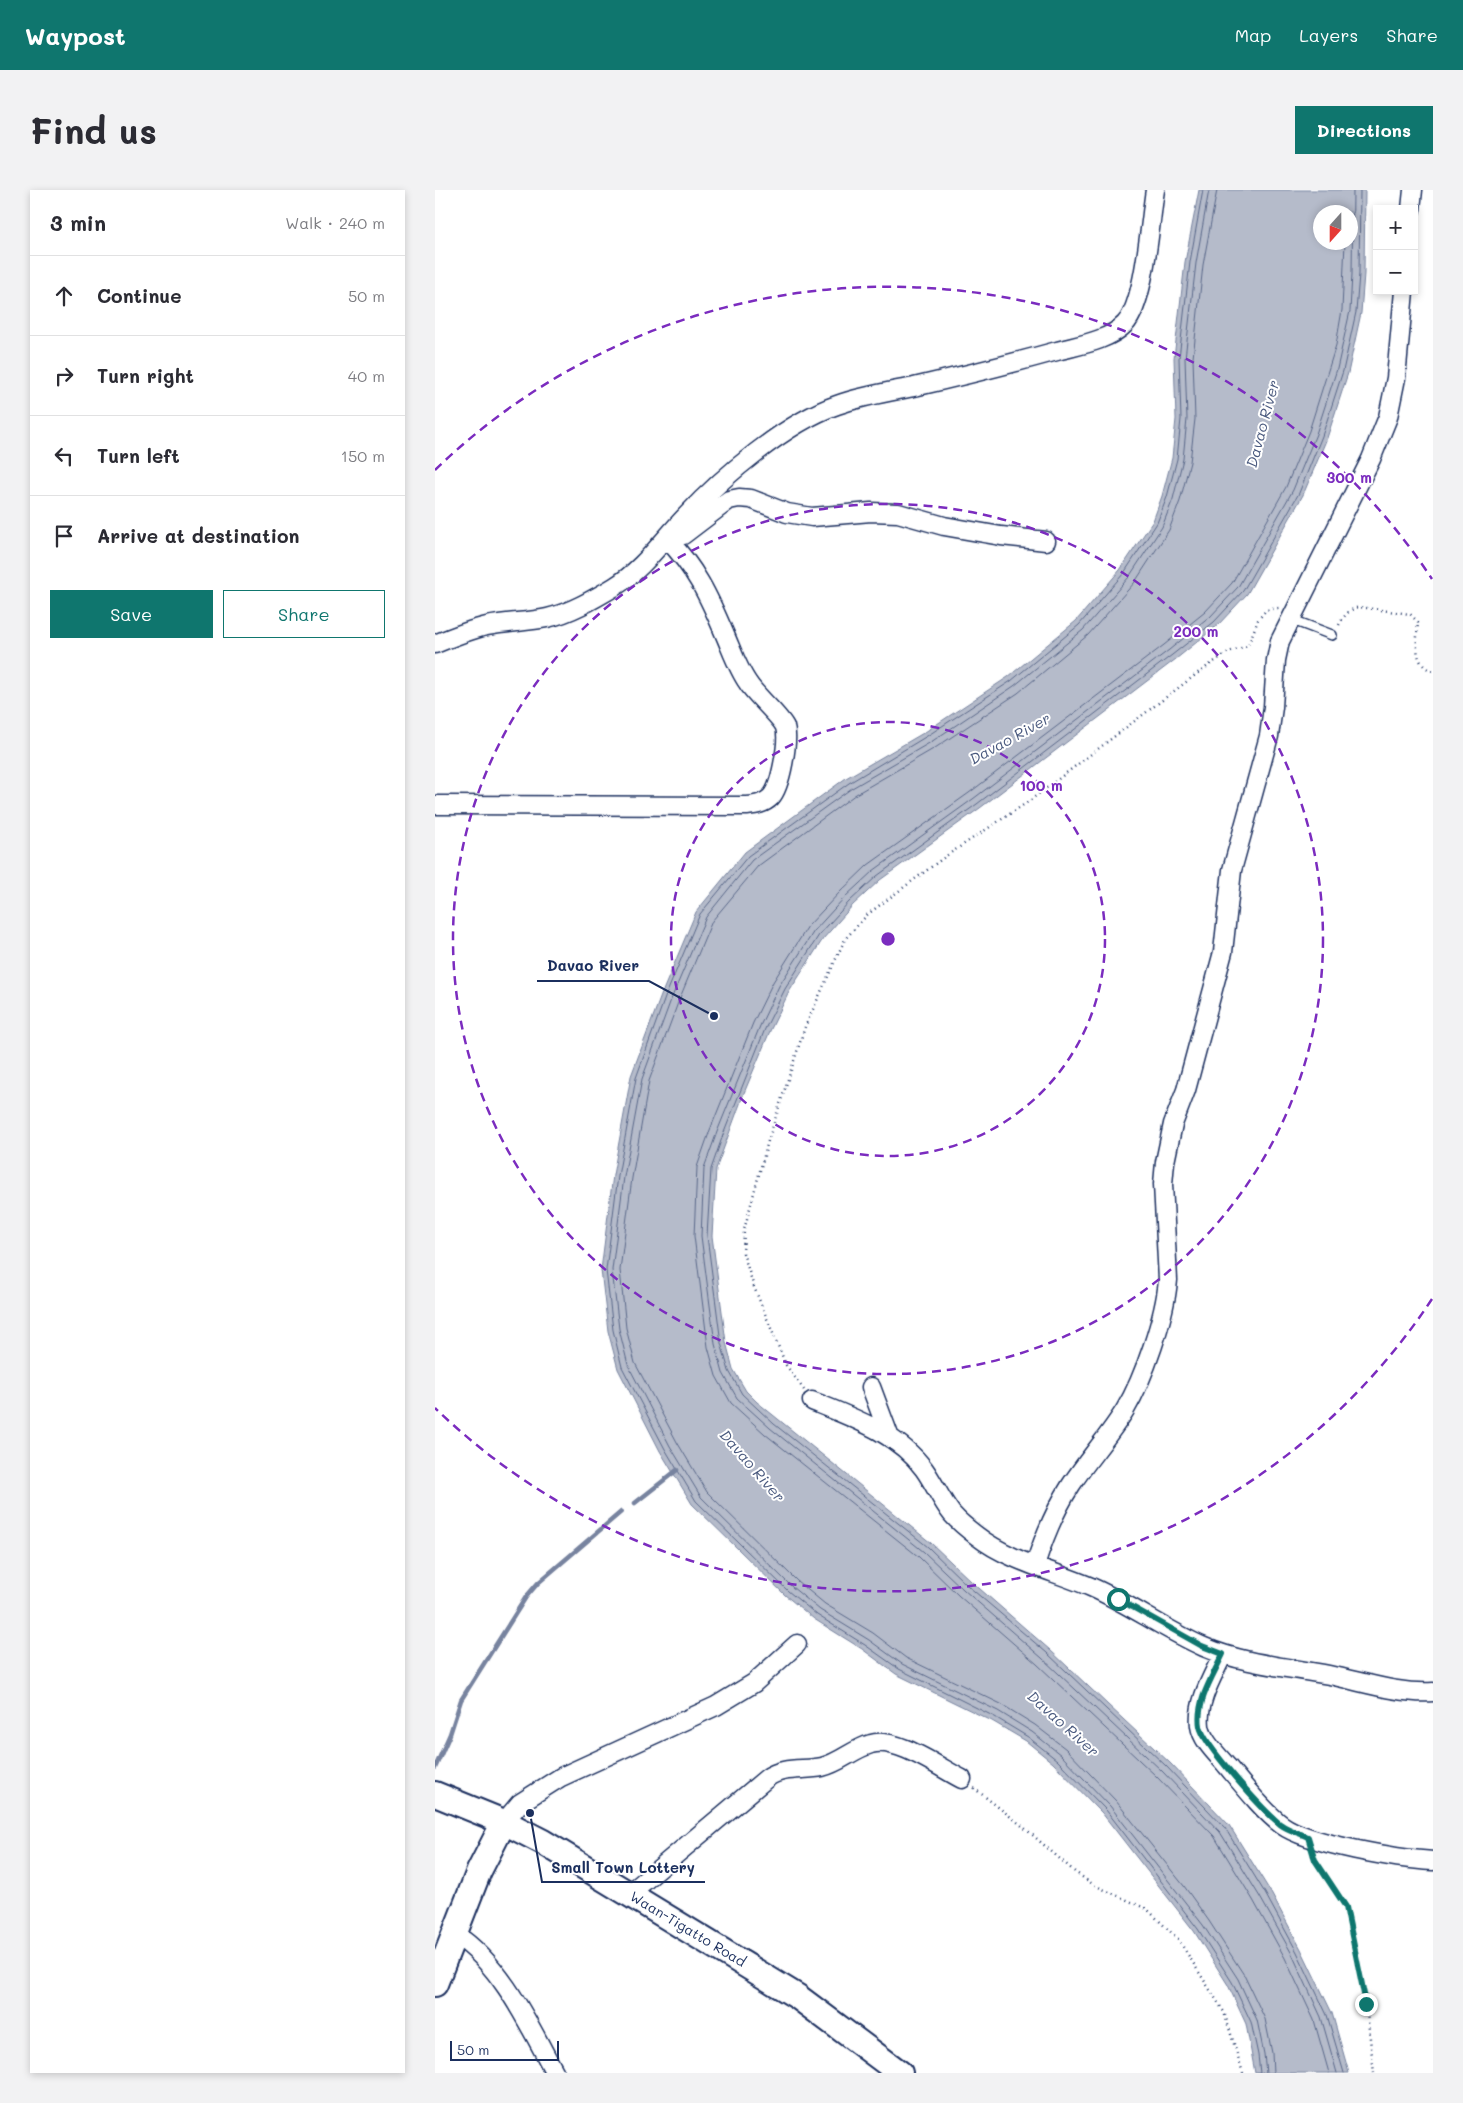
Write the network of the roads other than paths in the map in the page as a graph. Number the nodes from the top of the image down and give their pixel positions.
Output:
1 (1155, 190) edge
2 (1413, 190) edge
3 (1411, 205) edge
4 (1404, 295) edge
5 (666, 538) junction
6 (1046, 541) dead end
7 (1292, 615) junction
8 (1333, 635) road end
9 (435, 644) edge
10 (435, 804) edge
11 (871, 1387) dead end
12 (812, 1402) road end
13 (890, 1438) junction
14 (1035, 1565) junction
15 (797, 1644) dead end
16 (1223, 1654) junction
17 (1433, 1692) edge
18 (962, 1779) road end
19 (435, 1794) edge
20 (504, 1822) junction
21 (1433, 1861) edge
22 (629, 1894) junction
23 (455, 1934) junction
24 (435, 1984) edge
25 (555, 2073) edge
26 (900, 2073) edge

1 - 5 street
2 - 3 street
4 - 7 street
5 - 6 street
5 - 9 street
5 - 10 street
7 - 8 lane
7 - 14 street
11 - 13 street
12 - 13 street
13 - 14 street
14 - 16 street
15 - 20 street
16 - 17 street
16 - 21 street
18 - 22 street
19 - 20 street, Waan-Tigatto Road
20 - 22 street, Waan-Tigatto Road
20 - 23 street
22 - 26 street, Waan-Tigatto Road
23 - 24 street
23 - 25 street

